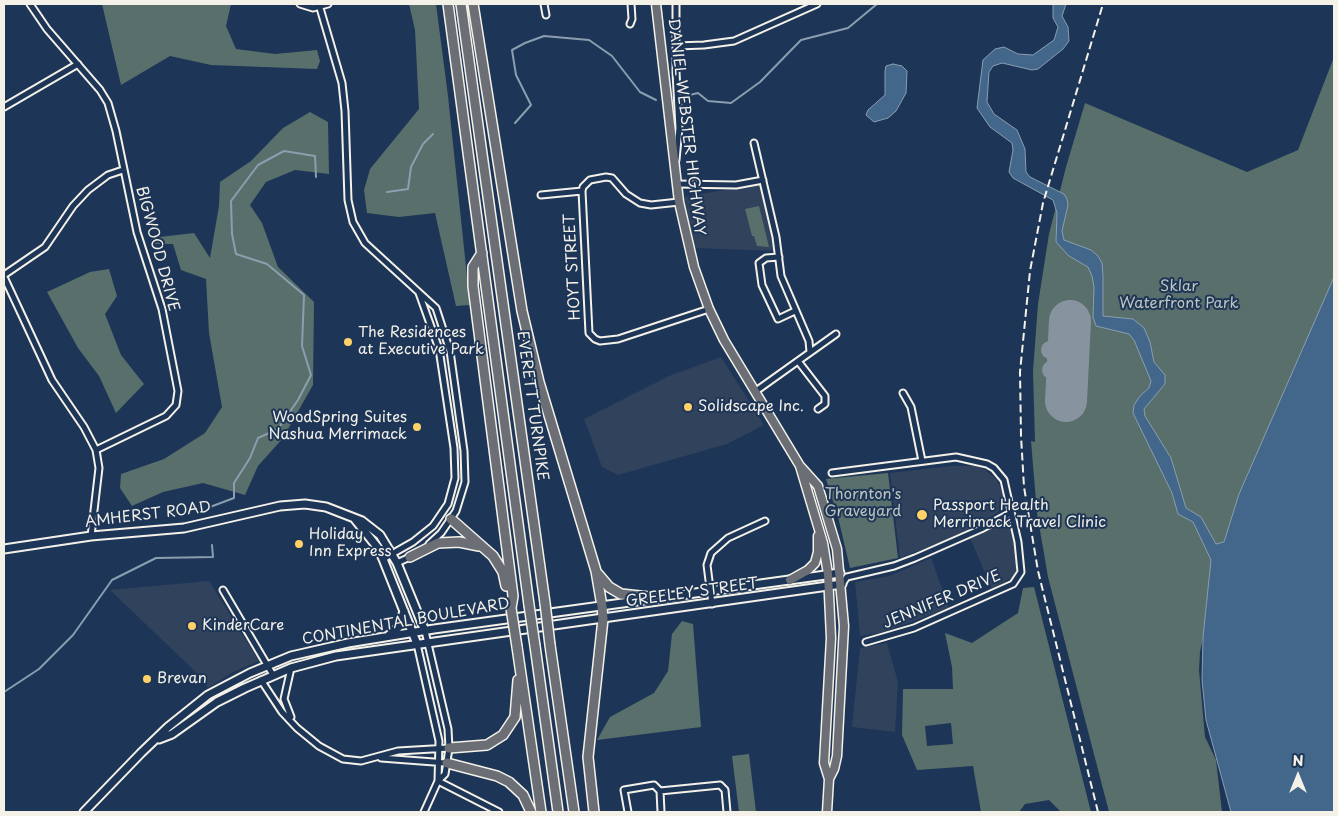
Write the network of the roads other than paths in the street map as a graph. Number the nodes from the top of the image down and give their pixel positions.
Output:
1 (30, 4) edge
2 (300, 4) edge
3 (328, 4) edge
4 (448, 4) edge
5 (461, 4) edge
6 (473, 4) edge
7 (544, 4) edge
8 (631, 4) edge
9 (656, 4) edge
10 (676, 4) edge
11 (817, 4) edge
12 (320, 8) junction
13 (546, 15) dead end
14 (630, 24) dead end
15 (677, 46) junction
16 (78, 64) junction
17 (4, 108) edge
18 (754, 143) dead end
19 (123, 170) junction
20 (675, 170) junction
21 (763, 180) junction
22 (677, 184) junction
23 (582, 191) junction
24 (541, 195) dead end
25 (679, 202) junction
26 (482, 253) junction
27 (779, 257) junction
28 (4, 276) edge
29 (419, 292) junction
30 (709, 309) junction
31 (795, 311) junction
32 (836, 334) dead end
33 (810, 352) junction
34 (798, 361) junction
35 (756, 391) junction
36 (903, 393) dead end
37 (818, 409) dead end
38 (96, 450) junction
39 (922, 461) junction
40 (800, 466) junction
41 (832, 473) dead end
42 (444, 512) junction
43 (1011, 513) junction
44 (353, 518) junction
45 (451, 519) junction
46 (765, 520) dead end
47 (818, 529) junction
48 (91, 536) junction
49 (482, 548) junction
50 (4, 549) edge
51 (393, 554) junction
52 (410, 557) junction
53 (383, 559) junction
54 (397, 564) junction
55 (596, 571) junction
56 (828, 574) junction
57 (844, 575) junction
58 (790, 580) junction
59 (842, 584) junction
60 (829, 586) junction
61 (222, 590) dead end
62 (710, 591) junction
63 (659, 598) junction
64 (712, 604) junction
65 (602, 606) junction
66 (512, 608) junction
67 (404, 610) junction
68 (537, 614) joint
69 (603, 619) junction
70 (537, 628) joint
71 (425, 631) junction
72 (413, 633) junction
73 (388, 637) junction
74 (428, 642) junction
75 (866, 642) dead end
76 (417, 644) junction
77 (517, 647) junction
78 (269, 664) junction
79 (291, 668) junction
80 (273, 674) junction
81 (261, 680) junction
82 (297, 728) junction
83 (156, 740) junction
84 (439, 748) junction
85 (449, 748) junction
86 (380, 758) junction
87 (443, 762) junction
88 (829, 779) junction
89 (438, 781) junction
90 (660, 792) junction
91 (84, 812) edge
92 (424, 812) edge
93 (499, 812) edge
94 (532, 812) edge
95 (541, 812) edge
96 (558, 812) edge
97 (574, 812) edge
98 (594, 812) edge
99 (628, 812) edge
100 (661, 812) edge
101 (727, 812) edge
102 (827, 812) edge

1 - 16 street
2 - 12 street
3 - 12 street
4 - 26 highway, EVERETT TURNPIKE
5 - 97 highway, EVERETT TURNPIKE, bridge
6 - 55 highway
7 - 13 street
8 - 14 street
9 - 20 main road, DANIEL WEBSTER HIGHWAY
10 - 15 street
11 - 15 street
12 - 29 street
15 - 20 street
16 - 17 street
16 - 19 street
18 - 21 street
19 - 28 street, BIGWOOD DRIVE
19 - 38 street, BIGWOOD DRIVE
20 - 22 main road, DANIEL WEBSTER HIGHWAY
21 - 22 street
21 - 27 street
22 - 25 main road, DANIEL WEBSTER HIGHWAY
23 - 24 street, HOYT STREET
23 - 25 street, HOYT STREET
23 - 30 street, HOYT STREET
25 - 30 main road, DANIEL WEBSTER HIGHWAY
26 - 66 highway
26 - 96 highway, EVERETT TURNPIKE, bridge
27 - 31 street
27 - 31 street
28 - 38 street
29 - 42 street
29 - 45 street
30 - 35 main road, DANIEL WEBSTER HIGHWAY
31 - 33 street
32 - 33 street
33 - 34 street
34 - 35 street
34 - 37 street
35 - 40 main road, DANIEL WEBSTER HIGHWAY
36 - 39 street
38 - 48 street
39 - 41 street, JENNIFER DRIVE
39 - 43 street, JENNIFER DRIVE
40 - 47 main road, DANIEL WEBSTER HIGHWAY
40 - 57 main road, DANIEL WEBSTER HIGHWAY
42 - 45 street
42 - 51 street
43 - 57 street, GREELEY STREET
43 - 75 street, JENNIFER DRIVE
44 - 48 main road, AMHERST ROAD
44 - 51 main road, AMHERST ROAD
44 - 53 main road, AMHERST ROAD
45 - 49 highway
45 - 52 street
46 - 62 street
47 - 56 main road, DANIEL WEBSTER HIGHWAY
47 - 58 main road
48 - 50 main road, AMHERST ROAD
49 - 52 highway
49 - 66 highway
51 - 53 street
51 - 54 main road, AMHERST ROAD
52 - 54 street
53 - 67 main road, AMHERST ROAD
54 - 71 main road, AMHERST ROAD
55 - 63 highway
55 - 65 highway
56 - 57 main road, GREELEY STREET
56 - 58 main road, GREELEY STREET
56 - 60 main road, DANIEL WEBSTER HIGHWAY
57 - 59 main road, DANIEL WEBSTER HIGHWAY
58 - 62 main road, GREELEY STREET
59 - 60 main road, GREELEY STREET
59 - 88 main road, DANIEL WEBSTER HIGHWAY
60 - 64 main road, GREELEY STREET
60 - 88 main road, DANIEL WEBSTER HIGHWAY
61 - 78 street
62 - 63 main road, GREELEY STREET
62 - 64 street
63 - 65 main road, GREELEY STREET
64 - 69 main road, GREELEY STREET
65 - 68 main road, GREELEY STREET
65 - 69 highway
66 - 77 highway, bridge
67 - 72 main road, AMHERST ROAD
67 - 73 main road
68 - 71 main road, CONTINENTAL BOULEVARD
69 - 70 main road, GREELEY STREET
69 - 98 highway
70 - 74 main road, CONTINENTAL BOULEVARD
71 - 72 main road, CONTINENTAL BOULEVARD
71 - 74 street
72 - 73 main road, CONTINENTAL BOULEVARD
72 - 76 main road, AMHERST ROAD
73 - 78 main road, CONTINENTAL BOULEVARD
74 - 76 main road, CONTINENTAL BOULEVARD
74 - 85 street
76 - 79 main road, CONTINENTAL BOULEVARD
76 - 84 street
77 - 85 highway
77 - 95 highway
78 - 80 street
78 - 83 main road, CONTINENTAL BOULEVARD
79 - 80 main road, CONTINENTAL BOULEVARD
79 - 82 street
80 - 81 main road, CONTINENTAL BOULEVARD
81 - 82 street
81 - 83 main road, CONTINENTAL BOULEVARD
82 - 86 street
83 - 91 main road, CONTINENTAL BOULEVARD
84 - 85 street
84 - 86 street
84 - 87 street
85 - 87 street
86 - 87 street
87 - 89 street
87 - 94 highway
88 - 102 main road, DANIEL WEBSTER HIGHWAY
89 - 92 street
89 - 93 street
90 - 99 street
90 - 100 street
90 - 101 street

